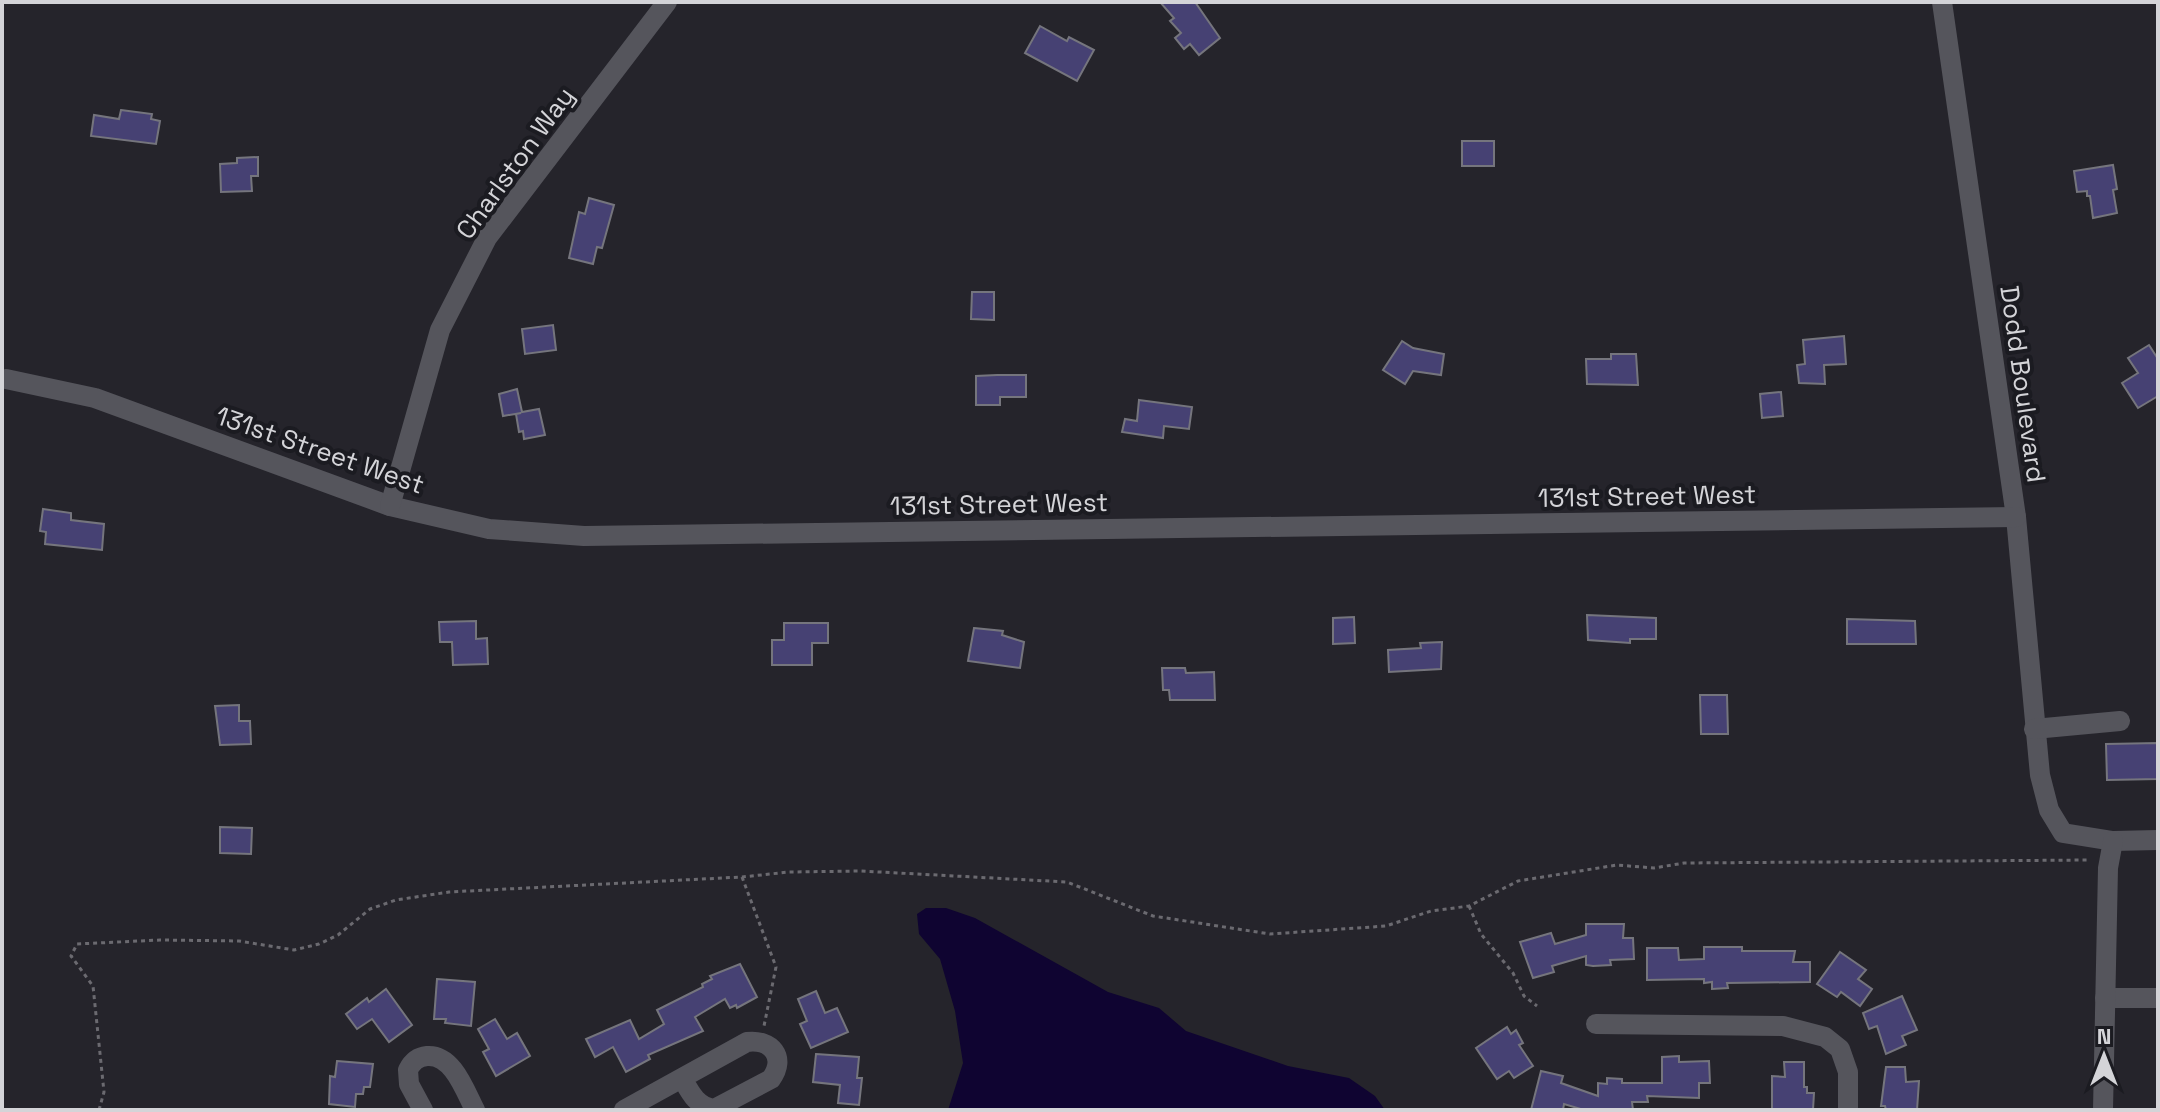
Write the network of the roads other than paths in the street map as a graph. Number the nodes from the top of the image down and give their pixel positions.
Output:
1 (667, 2) edge
2 (1942, 2) edge
3 (6, 379) dead end
4 (390, 506) junction
5 (2016, 517) junction
6 (2120, 721) dead end
7 (2034, 729) junction
8 (2158, 840) edge
9 (2112, 850) junction
10 (2105, 998) junction
11 (2158, 998) edge
12 (1596, 1024) dead end
13 (682, 1078) junction
14 (423, 1110) edge
15 (475, 1110) edge
16 (624, 1110) edge
17 (1848, 1110) edge
18 (2103, 1110) edge

1 - 4 street, Charlston Way
2 - 5 street, Dodd Boulevard
3 - 4 street, 131st Street West
4 - 5 street, 131st Street West
5 - 7 street, Dodd Boulevard
6 - 7 street
7 - 9 street, Dodd Boulevard
8 - 9 street
9 - 10 street
10 - 11 street
10 - 18 street
12 - 17 street
13 - 13 street
13 - 16 street
14 - 15 street

